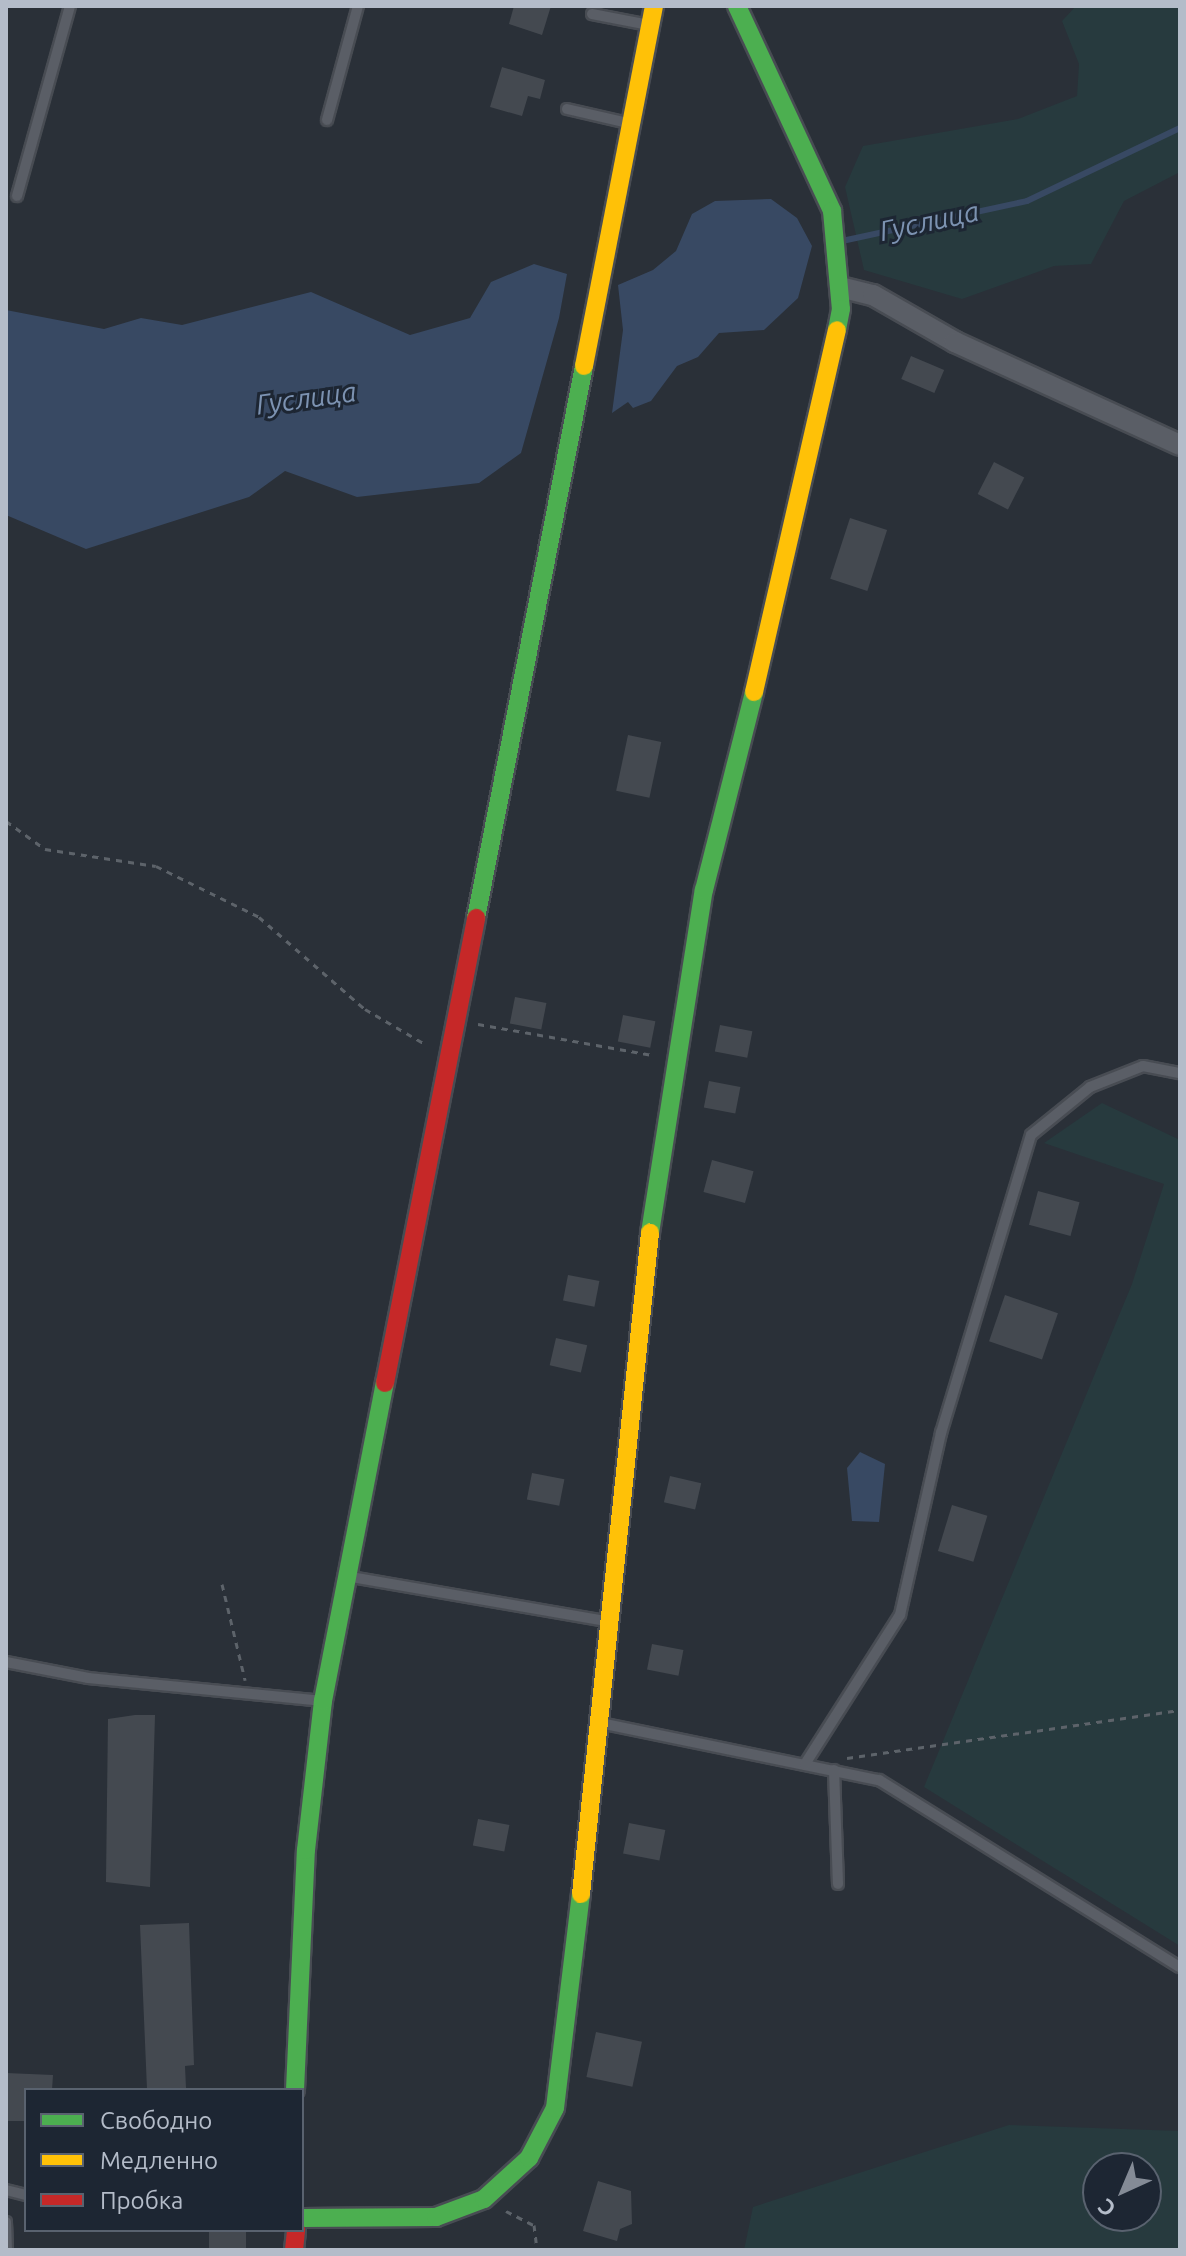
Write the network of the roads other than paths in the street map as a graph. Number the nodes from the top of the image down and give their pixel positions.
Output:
1 (70, 6) edge
2 (358, 6) edge
3 (654, 6) edge
4 (737, 6) edge
5 (592, 14) dead end
6 (650, 26) junction
7 (567, 109) dead end
8 (327, 120) dead end
9 (631, 123) junction
10 (17, 196) dead end
11 (841, 276) junction
12 (1180, 445) edge
13 (1180, 1073) edge
14 (344, 1576) junction
15 (613, 1622) junction
16 (6, 1662) edge
17 (323, 1701) junction
18 (602, 1723) junction
19 (805, 1764) junction
20 (835, 1765) junction
21 (838, 1884) dead end
22 (1180, 1967) edge
23 (295, 2088) edge
24 (304, 2218) edge
25 (6, 2222) edge
26 (7, 2250) edge

1 - 10 lane
2 - 8 lane
3 - 6 street
4 - 11 street
5 - 6 lane
6 - 9 street
7 - 9 lane
9 - 14 street
11 - 12 street
11 - 15 street
13 - 19 lane
14 - 15 lane
14 - 17 street
15 - 18 street
16 - 17 lane
17 - 23 street
18 - 19 lane
18 - 24 street
19 - 20 lane
20 - 21 lane
20 - 22 lane
25 - 26 lane

